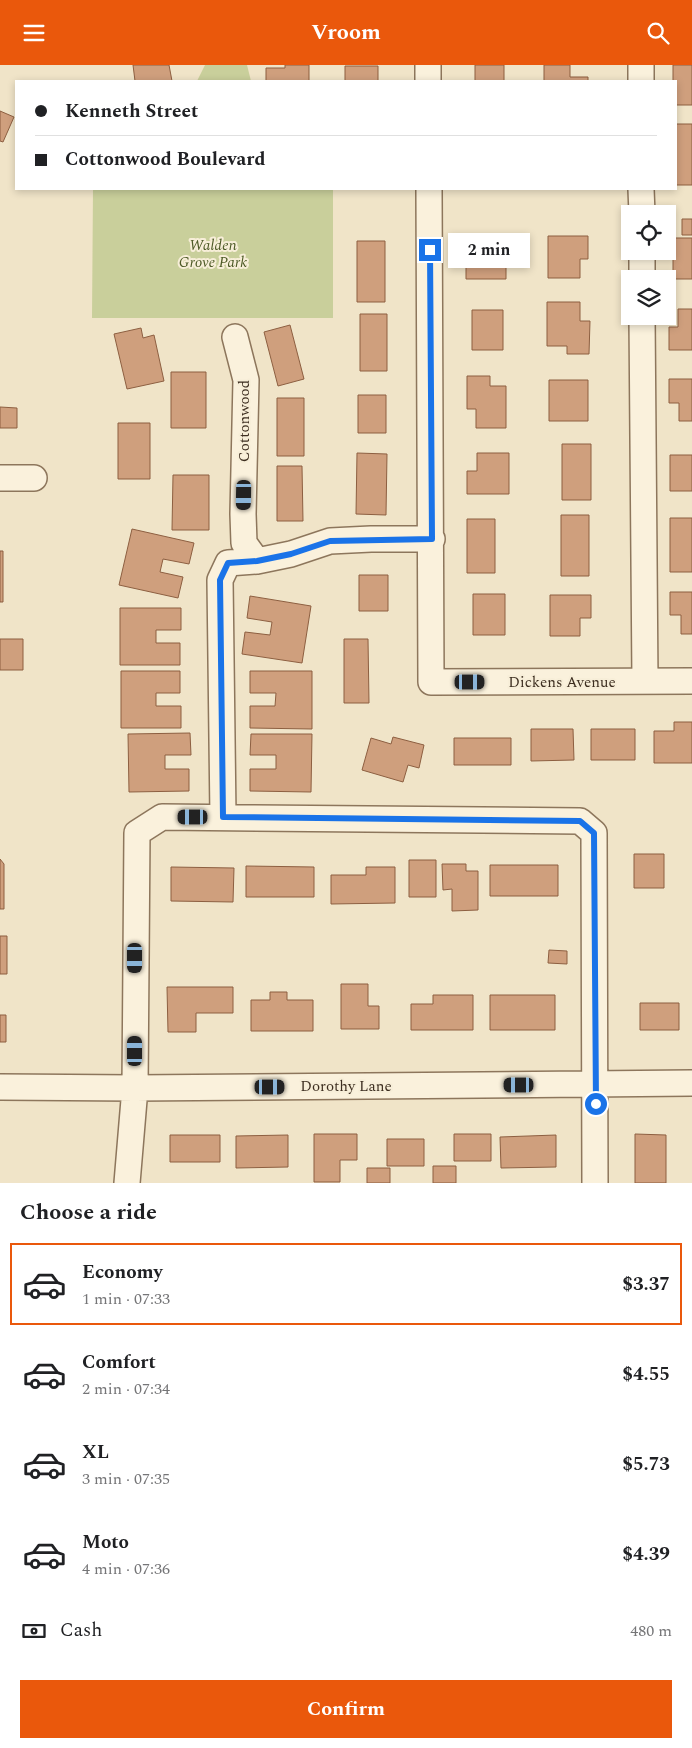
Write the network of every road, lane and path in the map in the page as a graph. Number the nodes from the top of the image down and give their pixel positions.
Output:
1 (428, 65) edge
2 (640, 65) edge
3 (428, 80) edge
4 (641, 80) edge
5 (429, 190) edge
6 (642, 190) edge
7 (642, 205) edge
8 (642, 325) edge
9 (235, 337) dead end
10 (0, 478) edge
11 (34, 478) dead end
12 (432, 539) junction
13 (257, 561) junction
14 (645, 681) junction
15 (692, 681) edge
16 (223, 817) junction
17 (692, 1083) edge
18 (596, 1085) junction
19 (0, 1087) edge
20 (135, 1088) junction
21 (127, 1183) edge
22 (595, 1183) edge

1 - 3 street
2 - 4 street
5 - 12 street
6 - 7 street
8 - 14 street
9 - 13 street, Cottonwood
10 - 11 street
12 - 13 street
12 - 14 street, Dickens Avenue
13 - 16 street
14 - 15 street, Dickens Avenue
16 - 18 street
16 - 20 street
17 - 18 street, Dorothy Lane
18 - 20 street, Dorothy Lane
18 - 22 street
19 - 20 street, Dorothy Lane
20 - 21 street

